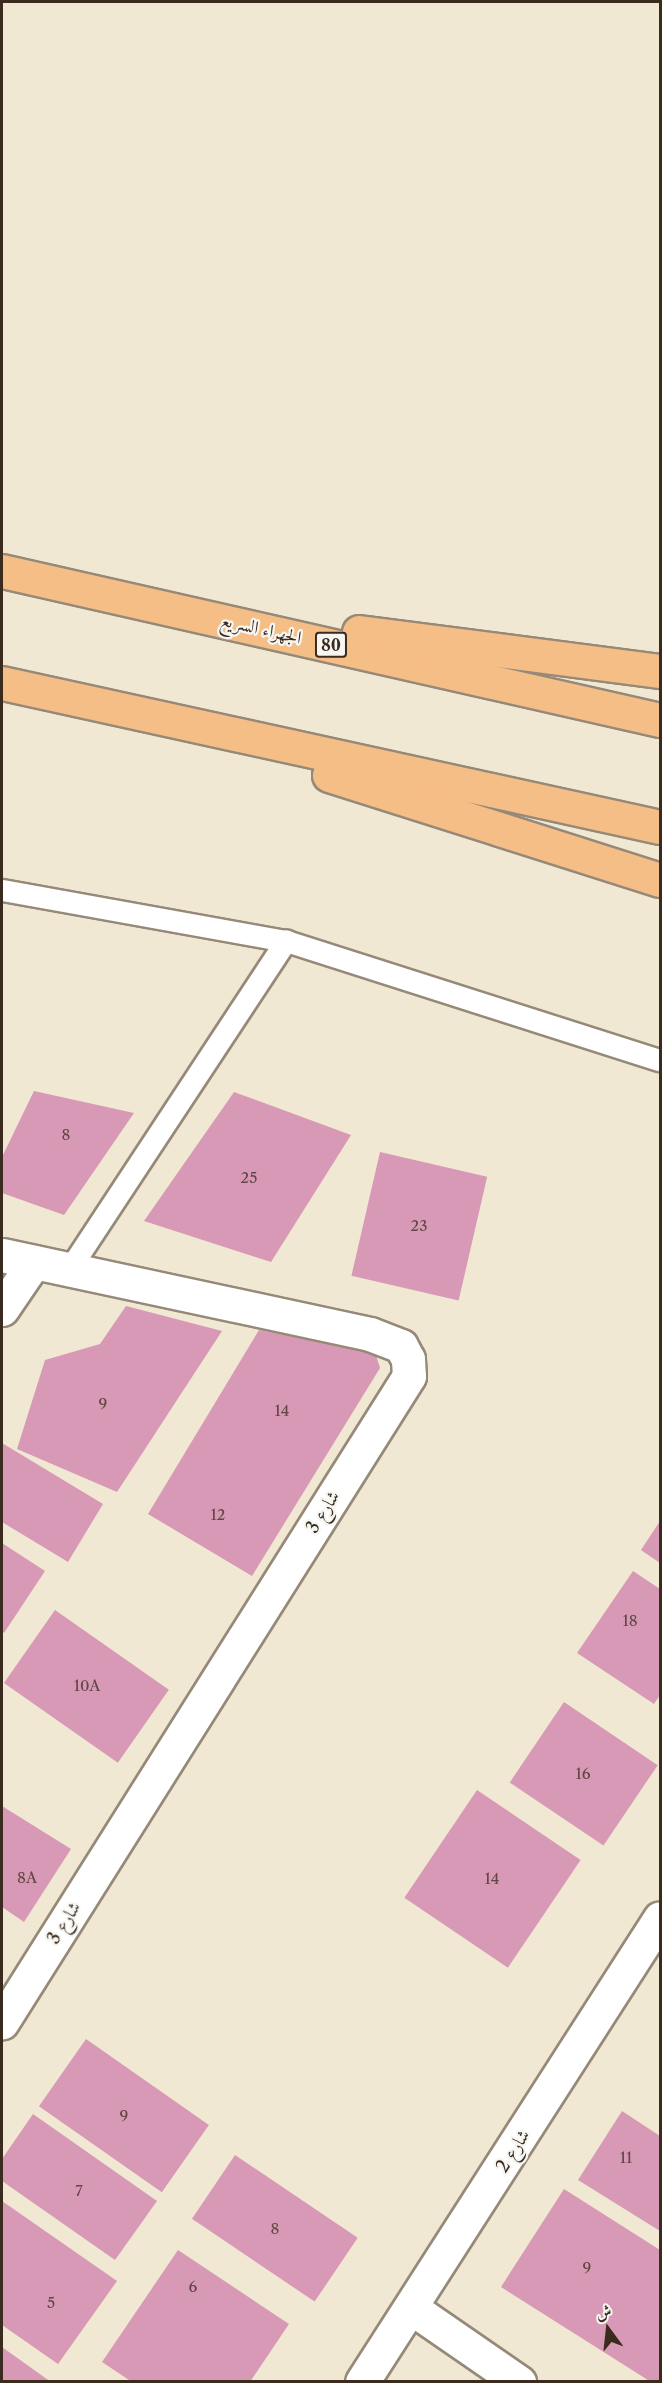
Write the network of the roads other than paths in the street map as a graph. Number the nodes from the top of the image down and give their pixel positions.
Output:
1 (2, 571) edge
2 (168, 607) junction
3 (660, 671) edge
4 (2, 683) edge
5 (139, 714) junction
6 (660, 720) edge
7 (660, 827) edge
8 (660, 880) edge
9 (2, 890) edge
10 (286, 940) junction
11 (660, 1060) edge
12 (2, 1255) edge
13 (34, 1262) junction
14 (68, 1271) junction
15 (2, 1309) edge
16 (660, 1918) edge
17 (2, 2022) edge
18 (413, 2308) junction
19 (362, 2382) edge
20 (519, 2382) edge

1 - 2 highway, الجهراء السريع / 80
2 - 3 highway
2 - 6 highway, الجهراء السريع / 80
4 - 5 highway
5 - 7 highway
5 - 8 highway
9 - 10 lane
10 - 11 lane
10 - 14 lane
12 - 13 street, شارع 3
13 - 14 street, شارع 3
13 - 15 street
14 - 17 street, شارع 3
16 - 18 street, شارع 2
18 - 19 street, شارع 2
18 - 20 street

